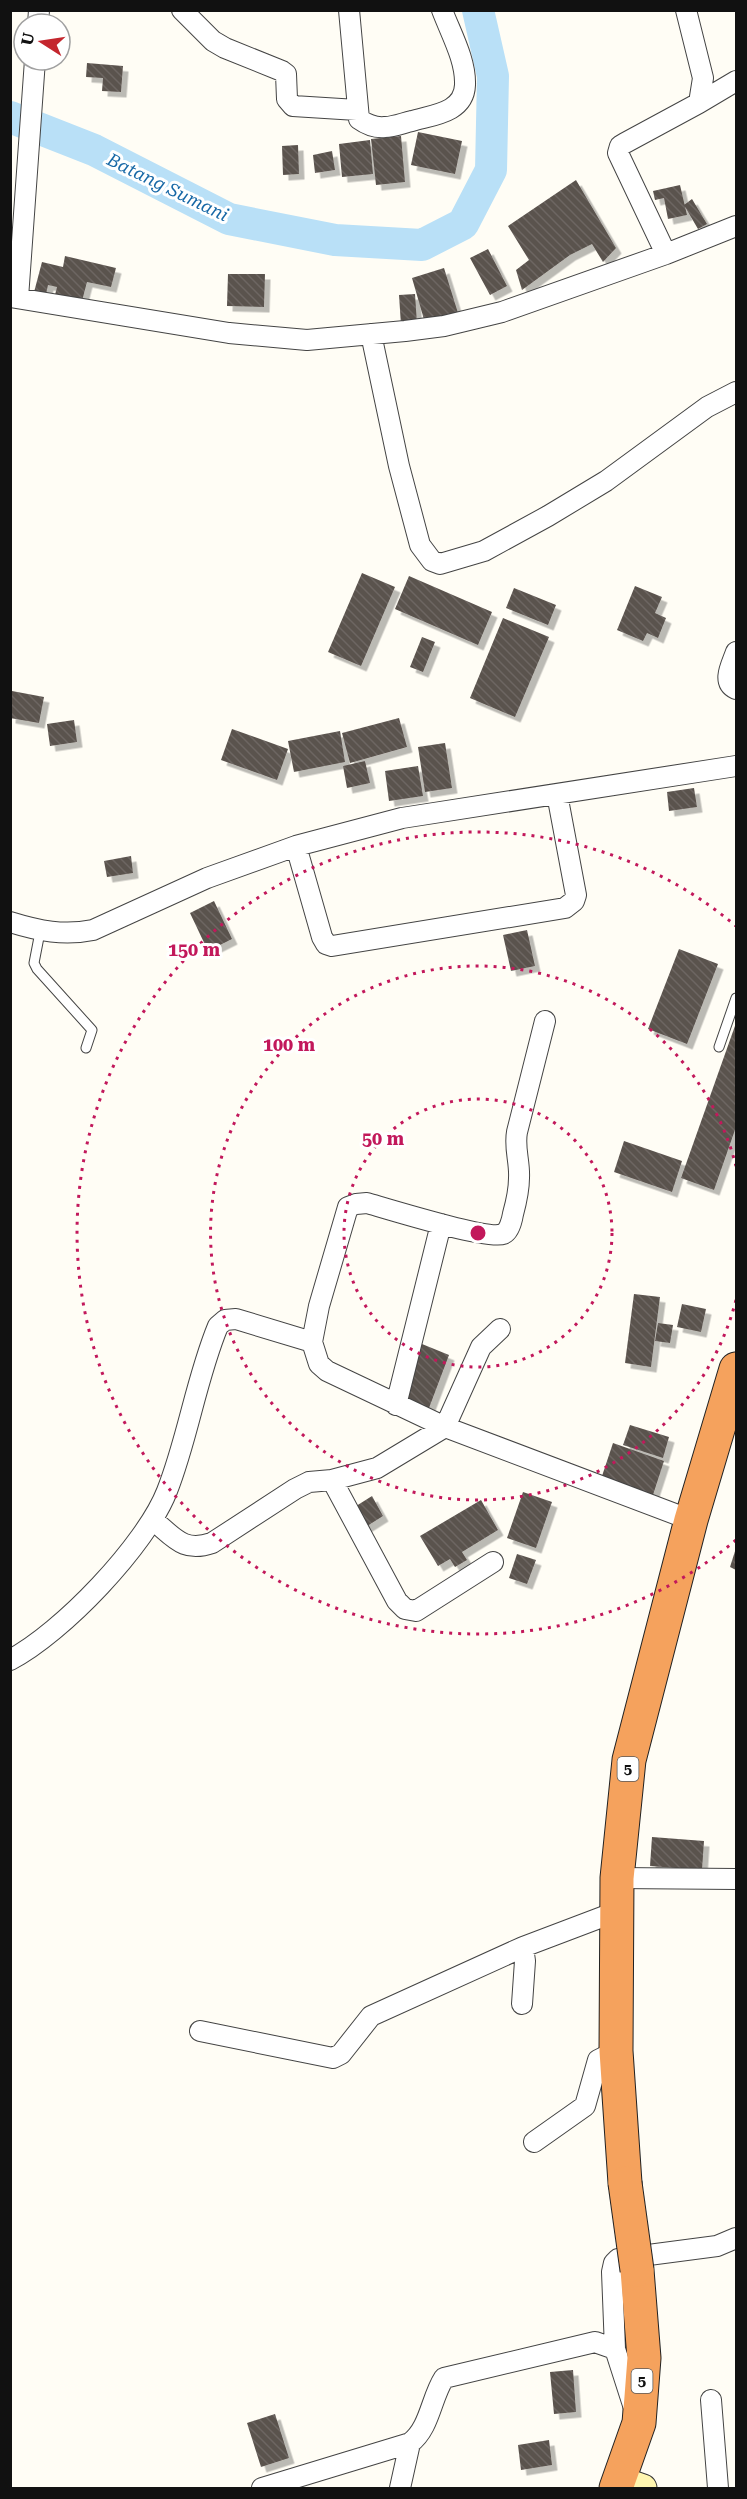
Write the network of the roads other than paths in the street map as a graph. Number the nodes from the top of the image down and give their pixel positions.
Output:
1 (182, 10) edge
2 (350, 10) edge
3 (442, 10) edge
4 (686, 10) edge
5 (34, 72) edge
6 (736, 81) edge
7 (699, 103) junction
8 (357, 110) junction
9 (736, 226) edge
10 (666, 255) junction
11 (14, 297) edge
12 (371, 334) junction
13 (736, 392) edge
14 (736, 652) edge
15 (736, 689) edge
16 (736, 766) edge
17 (557, 794) junction
18 (296, 846) junction
19 (10, 922) edge
20 (40, 932) junction
21 (736, 998) edge
22 (545, 1021) dead end
23 (719, 1047) dead end
24 (86, 1048) dead end
25 (441, 1224) junction
26 (500, 1329) dead end
27 (312, 1342) junction
28 (736, 1369) edge
29 (396, 1405) junction
30 (445, 1427) junction
31 (332, 1480) junction
32 (153, 1520) junction
33 (691, 1520) junction
34 (493, 1562) dead end
35 (10, 1660) edge
36 (617, 1878) junction
37 (736, 1879) edge
38 (618, 1911) junction
39 (523, 1947) junction
40 (522, 2004) dead end
41 (200, 2031) dead end
42 (616, 2051) junction
43 (534, 2142) dead end
44 (736, 2238) edge
45 (615, 2349) junction
46 (711, 2400) dead end
47 (639, 2423) junction
48 (411, 2443) junction
49 (626, 2486) edge
50 (262, 2488) edge
51 (400, 2488) edge
52 (718, 2488) edge

1 - 8 street
2 - 8 street
3 - 8 street
4 - 7 street
5 - 11 street
6 - 7 street
7 - 10 street
9 - 10 street
10 - 12 street
11 - 12 street
12 - 13 street
14 - 15 street
16 - 17 street
17 - 18 street
17 - 18 street
18 - 20 street
19 - 20 street
20 - 24 lane
21 - 23 lane
22 - 25 street
25 - 27 street
25 - 29 street
26 - 30 street
27 - 29 street
27 - 32 street
28 - 33 highway, 5
29 - 30 street
30 - 31 street
30 - 33 street
31 - 32 street
31 - 34 street
32 - 35 street
33 - 36 highway, 5
36 - 37 street
36 - 38 highway, 5
38 - 39 street
38 - 42 highway, 5
39 - 40 street
39 - 41 street
42 - 43 street
42 - 47 highway, 5, bridge
44 - 45 street
45 - 47 street
45 - 48 street
46 - 52 street
47 - 49 highway, 5
48 - 50 street
48 - 51 street

